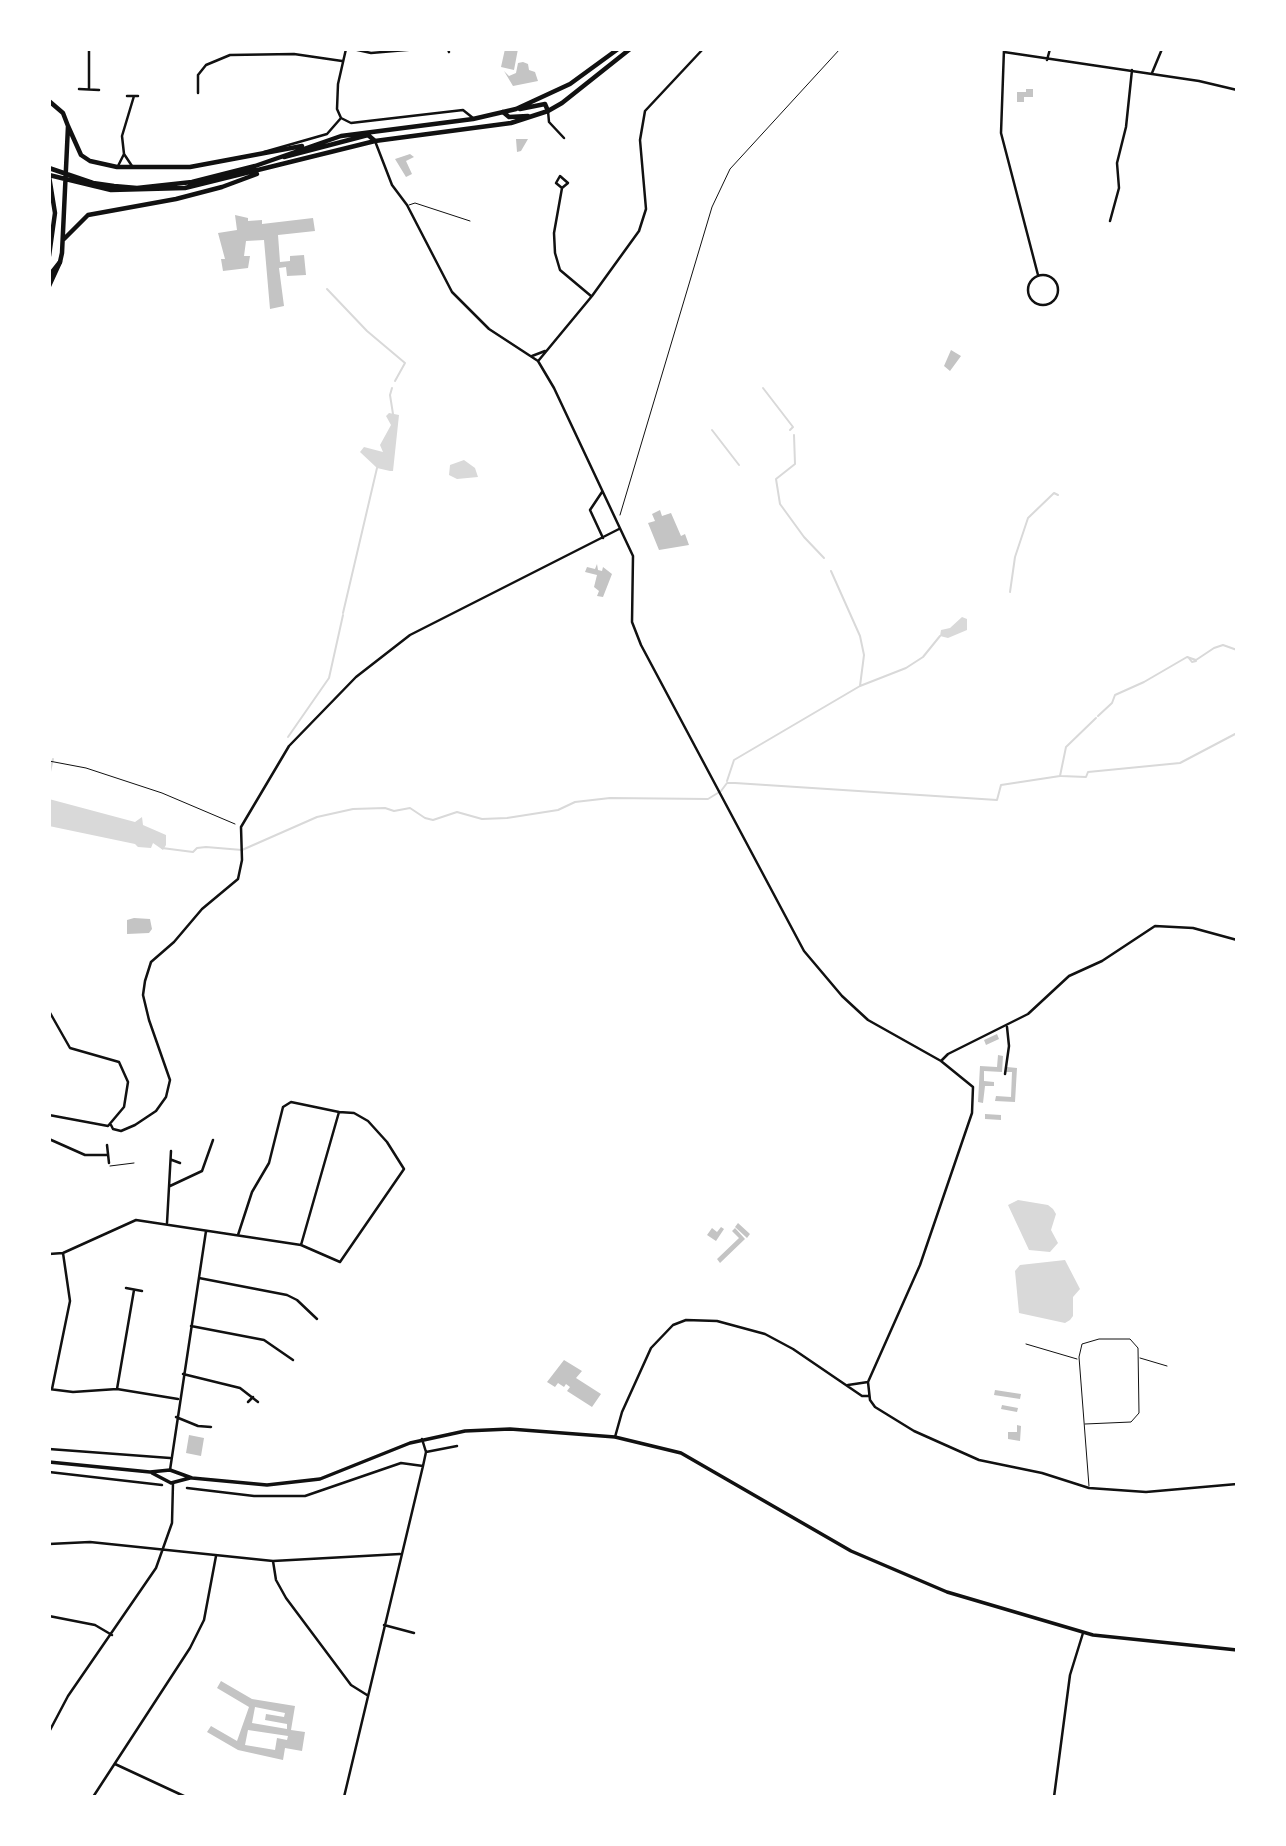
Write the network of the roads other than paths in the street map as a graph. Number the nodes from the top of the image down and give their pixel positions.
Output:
1 (89, 49) edge
2 (346, 49) edge
3 (353, 49) edge
4 (418, 49) edge
5 (606, 49) edge
6 (618, 49) edge
7 (630, 49) edge
8 (703, 49) edge
9 (1050, 49) edge
10 (1162, 49) edge
11 (1004, 50) edge
12 (612, 55) junction
13 (1047, 60) junction
14 (342, 61) junction
15 (1132, 70) junction
16 (1152, 73) junction
17 (79, 89) dead end
18 (89, 89) junction
19 (99, 90) dead end
20 (1237, 90) edge
21 (198, 93) dead end
22 (127, 96) dead end
23 (49, 101) edge
24 (516, 109) junction
25 (548, 111) junction
26 (503, 112) junction
27 (540, 114) junction
28 (341, 118) junction
29 (473, 119) junction
30 (68, 125) junction
31 (564, 138) dead end
32 (375, 141) junction
33 (314, 145) junction
34 (262, 152) junction
35 (124, 154) junction
36 (277, 158) junction
37 (278, 166) junction
38 (49, 167) edge
39 (117, 167) junction
40 (133, 168) junction
41 (49, 176) edge
42 (91, 185) junction
43 (562, 188) dead end
44 (407, 205) junction
45 (470, 221) dead end
46 (1110, 221) dead end
47 (64, 239) junction
48 (49, 256) edge
49 (60, 262) junction
50 (1038, 275) junction
51 (49, 276) edge
52 (49, 286) edge
53 (592, 296) junction
54 (546, 350) junction
55 (532, 356) junction
56 (538, 361) junction
57 (602, 491) junction
58 (620, 528) junction
59 (603, 538) junction
60 (1237, 940) edge
61 (49, 1012) edge
62 (1007, 1027) junction
63 (941, 1061) junction
64 (1005, 1074) dead end
65 (340, 1112) junction
66 (49, 1115) edge
67 (111, 1125) junction
68 (49, 1139) edge
69 (213, 1140) dead end
70 (107, 1145) dead end
71 (171, 1151) dead end
72 (108, 1155) junction
73 (172, 1160) junction
74 (109, 1163) joint
75 (134, 1163) dead end
76 (180, 1163) dead end
77 (170, 1186) junction
78 (167, 1223) junction
79 (206, 1231) junction
80 (237, 1235) junction
81 (301, 1245) junction
82 (63, 1253) junction
83 (49, 1254) edge
84 (199, 1278) junction
85 (126, 1288) dead end
86 (134, 1290) junction
87 (142, 1291) dead end
88 (311, 1314) junction
89 (307, 1318) dead end
90 (317, 1319) dead end
91 (191, 1326) junction
92 (1026, 1344) dead end
93 (289, 1356) junction
94 (1138, 1358) junction
95 (1080, 1359) junction
96 (293, 1360) dead end
97 (285, 1361) dead end
98 (1167, 1366) dead end
99 (183, 1374) junction
100 (868, 1382) junction
101 (845, 1385) junction
102 (50, 1389) edge
103 (117, 1389) junction
104 (867, 1395) junction
105 (253, 1397) junction
106 (178, 1399) junction
107 (248, 1402) dead end
108 (258, 1402) dead end
109 (176, 1417) junction
110 (1084, 1424) junction
111 (211, 1427) dead end
112 (615, 1437) junction
113 (422, 1440) junction
114 (457, 1446) dead end
115 (49, 1449) edge
116 (426, 1452) junction
117 (170, 1458) junction
118 (49, 1462) edge
119 (423, 1466) junction
120 (168, 1471) junction
121 (49, 1472) edge
122 (150, 1472) junction
123 (177, 1474) junction
124 (192, 1478) junction
125 (166, 1480) junction
126 (174, 1483) junction
127 (1237, 1484) edge
128 (162, 1485) dead end
129 (187, 1488) dead end
130 (1089, 1488) junction
131 (49, 1544) edge
132 (164, 1551) junction
133 (400, 1554) junction
134 (216, 1556) junction
135 (273, 1561) junction
136 (49, 1616) edge
137 (384, 1625) junction
138 (414, 1633) dead end
139 (1083, 1633) junction
140 (112, 1635) junction
141 (1237, 1650) edge
142 (369, 1696) junction
143 (51, 1721) edge
144 (49, 1732) edge
145 (115, 1764) junction
146 (93, 1797) edge
147 (186, 1797) edge
148 (344, 1797) edge
149 (1054, 1797) edge

1 - 18 street
2 - 14 street
3 - 4 street
5 - 12 street
6 - 12 highway
7 - 25 highway
8 - 53 street
9 - 13 street
10 - 16 street
11 - 13 street
11 - 50 street
12 - 24 highway
13 - 15 street
14 - 21 street
14 - 28 street
15 - 16 street
15 - 46 street
16 - 20 street
17 - 18 street
18 - 19 street
22 - 35 street
23 - 30 highway
24 - 25 highway
24 - 26 highway
25 - 27 highway
25 - 31 street
26 - 27 highway
26 - 29 highway
27 - 32 highway
28 - 29 street
28 - 34 street
29 - 33 highway
30 - 39 highway
30 - 47 highway
32 - 36 highway
32 - 37 highway
32 - 44 street
33 - 34 highway
33 - 36 highway
34 - 36 highway
34 - 40 highway
35 - 39 street
35 - 40 street
36 - 42 highway
37 - 42 highway
37 - 47 highway
38 - 42 highway
39 - 40 highway
41 - 42 highway
41 - 48 highway
43 - 53 street
44 - 45 lane
44 - 55 street
47 - 49 highway
49 - 51 highway
49 - 52 highway
50 - 50 street
53 - 54 street
54 - 55 street
54 - 56 street
55 - 56 street
56 - 57 street
57 - 58 street
57 - 59 street
58 - 59 street
58 - 63 street
59 - 67 street
60 - 62 street
61 - 67 street
62 - 63 street
62 - 64 street
63 - 100 street
65 - 80 street
65 - 81 street
65 - 81 street
66 - 67 street
68 - 72 street
69 - 77 street
70 - 72 street
71 - 73 street
72 - 74 street
73 - 76 street
73 - 77 street
74 - 75 lane
77 - 78 street
78 - 79 street
78 - 82 street
79 - 80 street
79 - 84 street
80 - 81 street
82 - 83 street
82 - 102 street
84 - 88 street
84 - 91 street
85 - 86 street
86 - 87 street
86 - 103 street
88 - 89 street
88 - 90 street
91 - 93 street
91 - 99 street
92 - 95 lane
93 - 96 street
93 - 97 street
94 - 95 lane
94 - 98 lane
94 - 110 lane
95 - 110 lane
99 - 105 street
99 - 106 street
100 - 101 street
100 - 104 street
101 - 104 street
101 - 112 street
102 - 103 street
103 - 106 street
104 - 130 street
105 - 107 street
105 - 108 street
106 - 109 street
109 - 111 street
109 - 117 street
110 - 130 lane
112 - 113 main road
112 - 139 main road
113 - 116 street
113 - 124 main road
114 - 116 street
115 - 117 street
116 - 119 street
117 - 120 street
118 - 122 main road
119 - 129 street
119 - 133 street
120 - 122 main road
120 - 123 main road
120 - 125 main road
121 - 128 street
122 - 125 main road
123 - 124 main road
123 - 126 main road
124 - 126 main road
125 - 126 main road
126 - 132 street
127 - 130 street
131 - 132 street
132 - 134 street
132 - 140 street
133 - 135 street
133 - 137 street
134 - 135 street
134 - 145 street
135 - 142 street
136 - 140 street
137 - 138 street
137 - 142 street
139 - 141 main road
139 - 149 street
140 - 143 street
142 - 148 street
143 - 144 street
145 - 146 street
145 - 147 street

